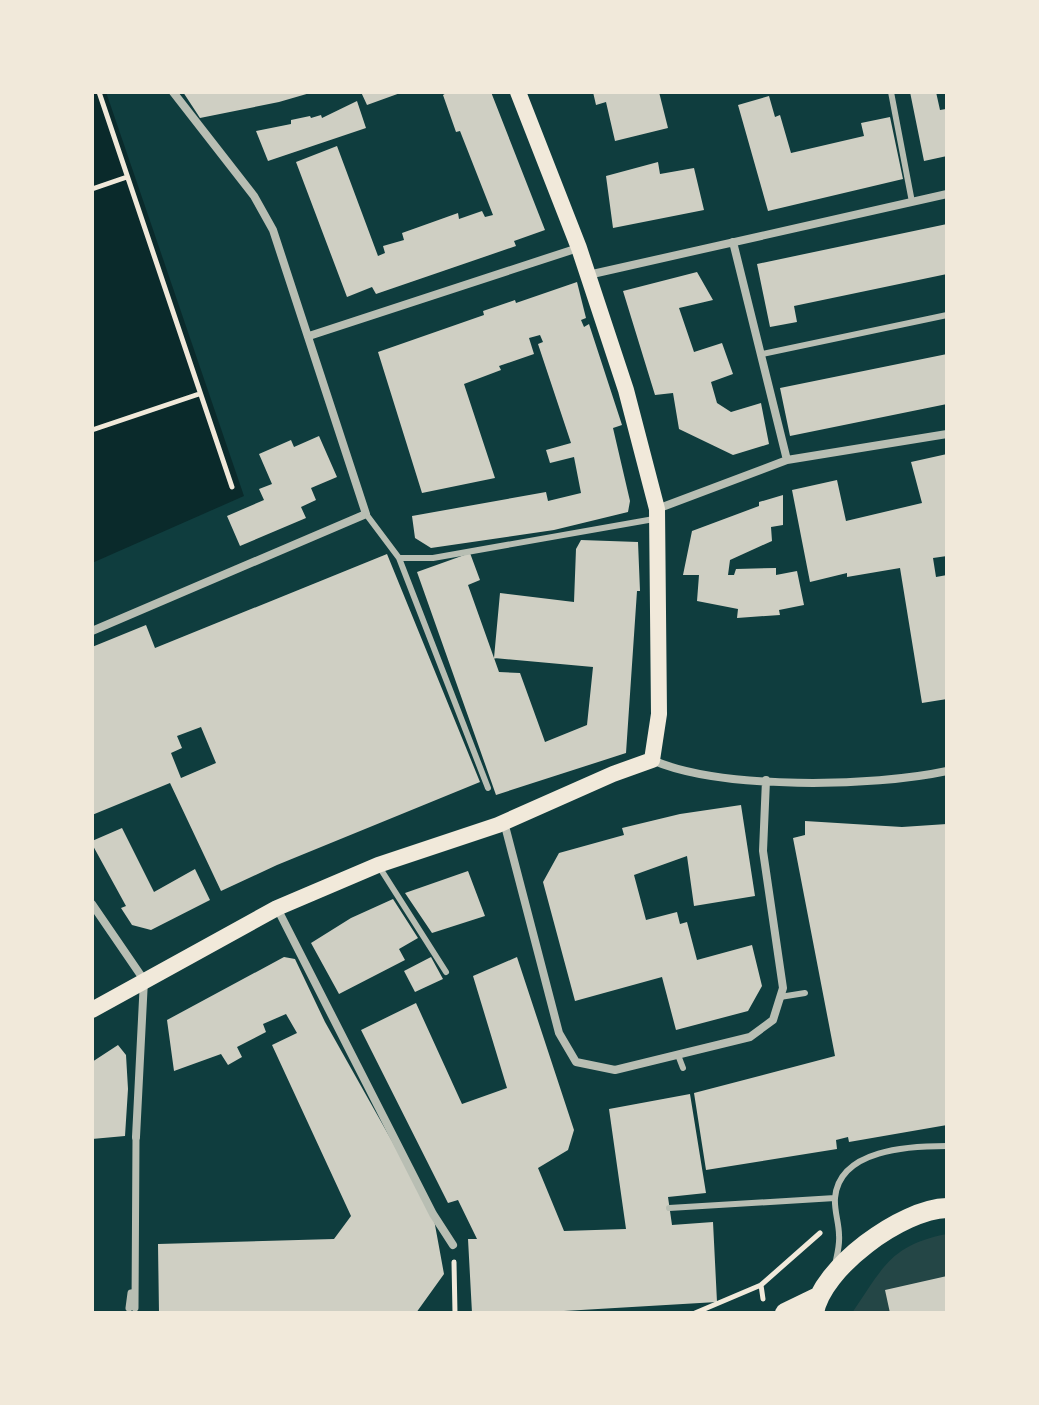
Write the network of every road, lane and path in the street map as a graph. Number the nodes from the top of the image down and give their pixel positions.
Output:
1 (99, 92) edge
2 (173, 92) edge
3 (518, 92) edge
4 (891, 92) edge
5 (127, 177) junction
6 (92, 189) edge
7 (947, 194) edge
8 (912, 202) junction
9 (733, 242) junction
10 (579, 248) junction
11 (588, 275) junction
12 (947, 315) edge
13 (309, 336) junction
14 (762, 354) junction
15 (199, 394) junction
16 (92, 430) edge
17 (947, 434) edge
18 (787, 460) junction
19 (232, 487) dead end
20 (366, 514) junction
21 (657, 514) junction
22 (399, 558) junction
23 (92, 631) edge
24 (652, 760) junction
25 (947, 771) edge
26 (766, 780) junction
27 (488, 788) dead end
28 (504, 822) junction
29 (378, 865) junction
30 (277, 908) junction
31 (93, 911) edge
32 (446, 972) dead end
33 (144, 980) junction
34 (805, 993) dead end
35 (780, 997) junction
36 (92, 1010) edge
37 (678, 1055) junction
38 (683, 1068) dead end
39 (136, 1137) joint
40 (947, 1146) edge
41 (835, 1198) junction
42 (669, 1208) dead end
43 (947, 1208) edge
44 (453, 1245) joint
45 (833, 1274) junction
46 (815, 1306) edge
47 (132, 1308) dead end
48 (775, 1311) edge
49 (455, 1313) edge
50 (695, 1313) edge

1 - 5 path
2 - 13 street
3 - 10 main road
4 - 8 lane
5 - 6 path
5 - 15 path
7 - 8 street
8 - 9 street
9 - 11 street
9 - 14 street
10 - 11 main road
10 - 13 street
11 - 21 main road
12 - 14 lane
13 - 20 street
14 - 18 street
15 - 16 path
15 - 19 path
17 - 18 street
18 - 21 street
20 - 22 lane
20 - 23 street
21 - 22 lane
21 - 24 main road
22 - 27 lane
24 - 26 street
24 - 28 main road
25 - 26 street
26 - 35 street
28 - 29 main road
28 - 37 street
29 - 30 main road
29 - 32 lane
30 - 33 main road
30 - 44 street
31 - 33 street
33 - 36 main road
33 - 39 street
34 - 35 lane
35 - 37 street
37 - 38 lane
39 - 47 street
40 - 41 lane
41 - 42 lane
41 - 45 lane
43 - 45 main road
44 - 49 path
45 - 46 main road
46 - 48 main road
48 - 50 path

